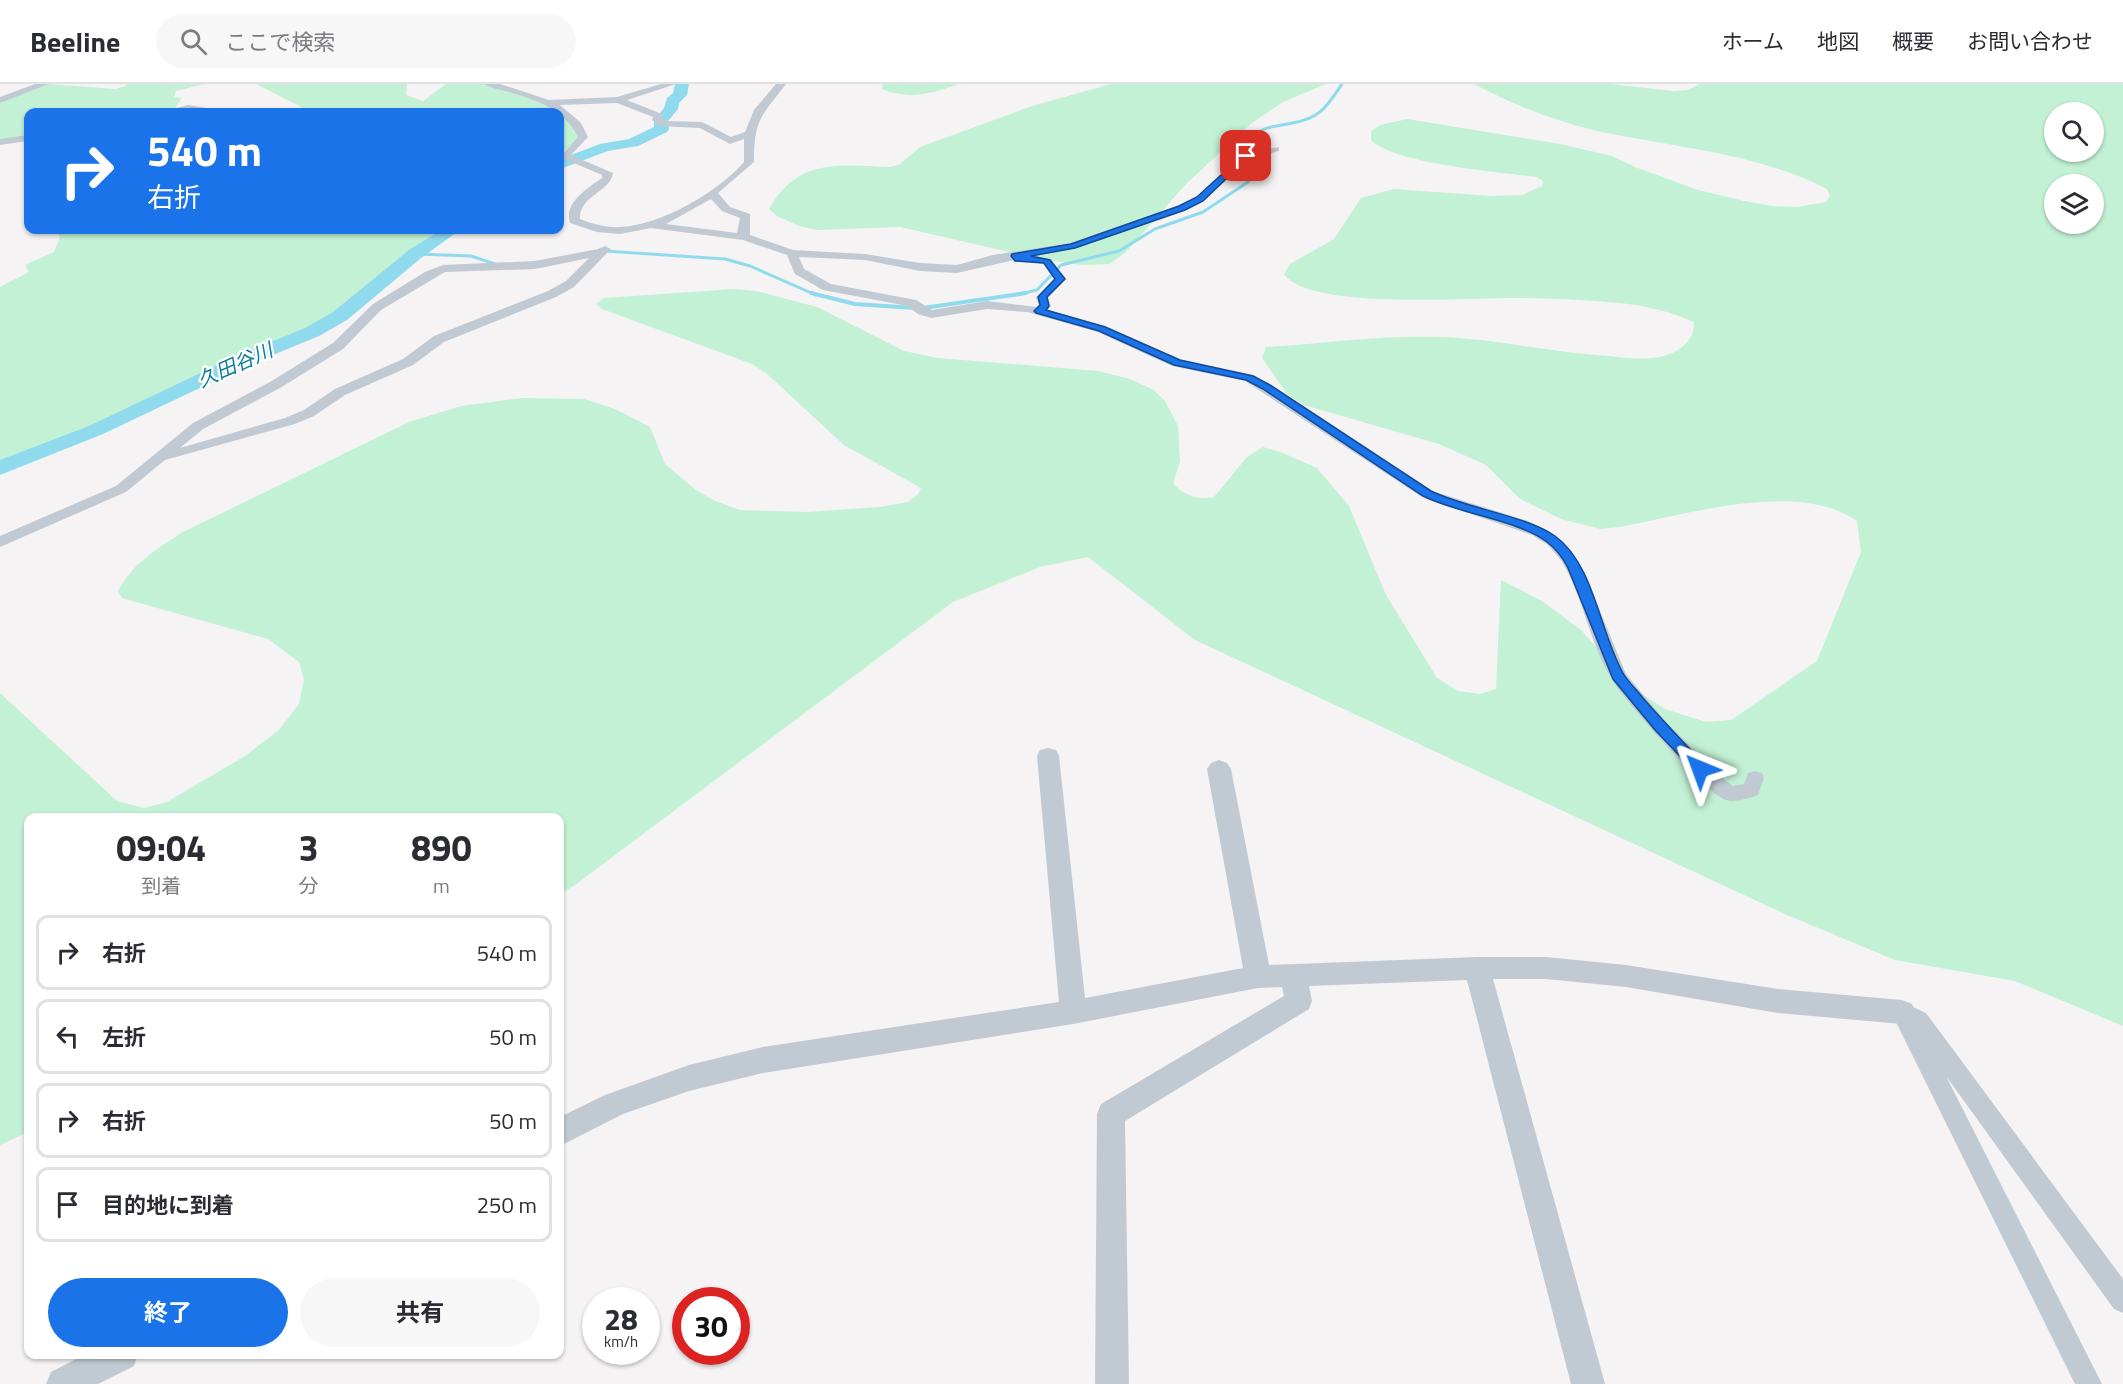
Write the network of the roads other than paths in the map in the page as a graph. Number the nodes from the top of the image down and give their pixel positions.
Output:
1 (44, 84) edge
2 (489, 84) edge
3 (672, 84) edge
4 (781, 84) edge
5 (0, 100) edge
6 (618, 100) junction
7 (551, 102) junction
8 (558, 108) edge
9 (564, 114) edge
10 (749, 134) junction
11 (24, 139) edge
12 (0, 142) edge
13 (1275, 149) dead end
14 (564, 156) edge
15 (564, 156) edge
16 (713, 194) junction
17 (651, 225) junction
18 (622, 232) junction
19 (745, 237) junction
20 (602, 252) junction
21 (792, 253) junction
22 (1015, 256) junction
23 (1039, 311) junction
24 (161, 457) junction
25 (0, 542) edge
26 (1048, 756) dead end
27 (1219, 769) dead end
28 (1755, 778) dead end
29 (1477, 968) junction
30 (1292, 974) junction
31 (1258, 977) junction
32 (1074, 1012) junction
33 (1902, 1012) junction
34 (564, 1130) edge
35 (2123, 1300) edge
36 (108, 1366) edge
37 (63, 1384) edge
38 (1112, 1384) edge
39 (1588, 1384) edge
40 (2089, 1384) edge

1 - 5 street
2 - 7 street
3 - 6 street
4 - 10 street
6 - 7 street
6 - 10 street
7 - 8 street
9 - 14 street
10 - 16 street
11 - 12 street
13 - 22 street
15 - 18 street
16 - 17 street
16 - 19 street
17 - 18 street
17 - 19 street
18 - 20 street
19 - 21 street
20 - 24 street
20 - 24 street
21 - 22 street
21 - 23 street
22 - 23 street
23 - 28 street
24 - 25 street
26 - 32 street
27 - 31 street
29 - 30 street
29 - 33 street
29 - 39 street
30 - 31 street
30 - 38 street
31 - 32 street
32 - 34 street
33 - 35 street
33 - 40 street
36 - 37 street

